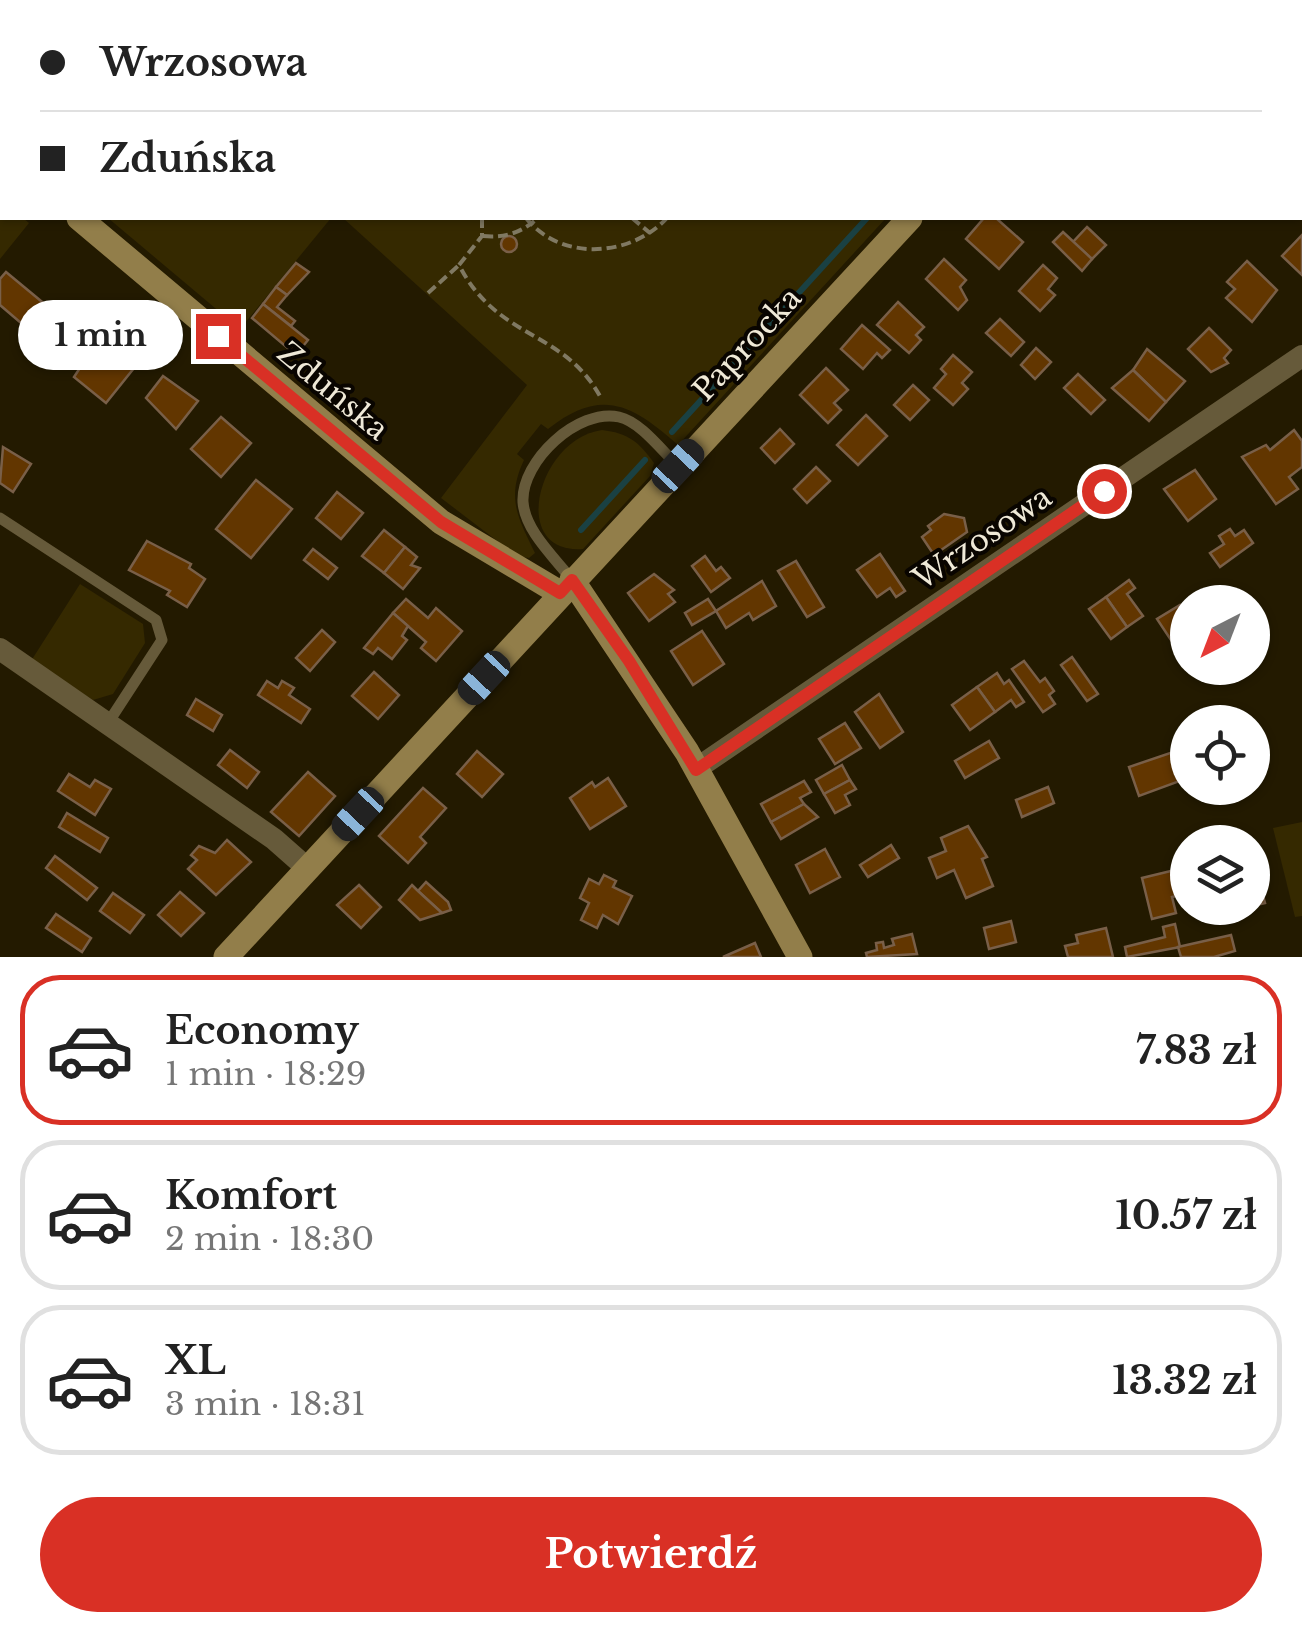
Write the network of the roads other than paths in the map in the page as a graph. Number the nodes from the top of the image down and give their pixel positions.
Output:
1 (81, 220) edge
2 (908, 220) edge
3 (1302, 356) edge
4 (678, 466) junction
5 (0, 518) edge
6 (566, 587) junction
7 (0, 648) edge
8 (108, 722) junction
9 (696, 770) junction
10 (308, 868) junction
11 (226, 957) edge
12 (800, 957) edge

1 - 6 street, Zduńska
2 - 4 street, Paprocka
3 - 9 street, Wrzosowa
4 - 6 street, Paprocka
4 - 6 lane
5 - 8 lane
6 - 9 street, Zduńska
6 - 10 street, Paprocka
7 - 8 street
8 - 10 street
9 - 12 street, Zduńska
10 - 11 street, Paprocka

